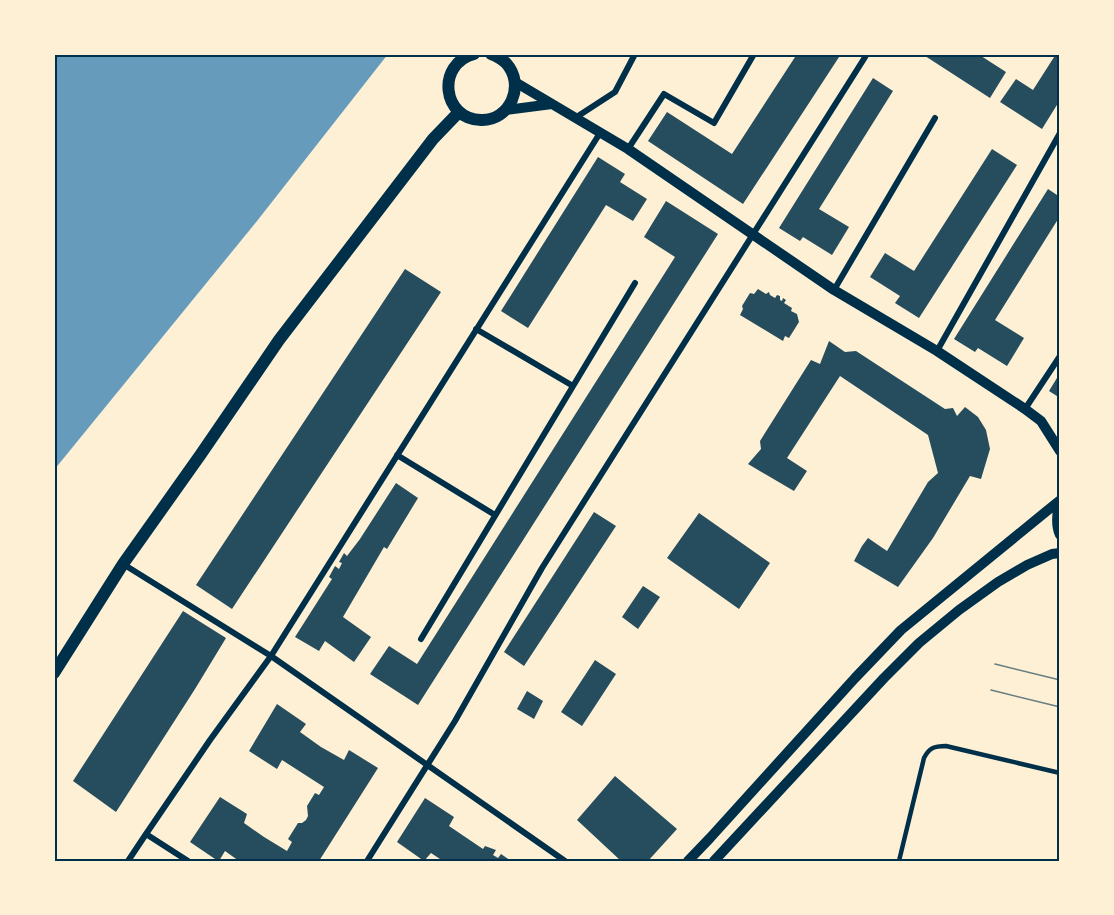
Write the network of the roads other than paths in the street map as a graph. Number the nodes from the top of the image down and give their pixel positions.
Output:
1 (474, 54) edge
2 (490, 54) edge
3 (635, 54) edge
4 (754, 54) edge
5 (867, 54) edge
6 (515, 82) junction
7 (552, 104) junction
8 (506, 110) junction
9 (459, 112) junction
10 (575, 117) junction
11 (935, 118) dead end
12 (600, 133) junction
13 (1060, 133) edge
14 (628, 149) junction
15 (753, 235) junction
16 (635, 283) dead end
17 (834, 290) junction
18 (476, 329) junction
19 (937, 351) junction
20 (1060, 356) edge
21 (573, 386) junction
22 (1024, 409) junction
23 (1060, 451) edge
24 (397, 455) junction
25 (1060, 501) edge
26 (495, 515) junction
27 (1060, 535) edge
28 (1060, 553) edge
29 (123, 564) junction
30 (422, 639) dead end
31 (270, 656) junction
32 (54, 673) edge
33 (427, 766) junction
34 (1060, 772) edge
35 (146, 834) junction
36 (128, 861) edge
37 (188, 861) edge
38 (367, 861) edge
39 (565, 861) edge
40 (688, 861) edge
41 (714, 861) edge
42 (900, 861) edge

1 - 9 main road
2 - 6 main road
3 - 10 street
4 - 14 street
5 - 15 street
6 - 7 street
6 - 8 main road
7 - 8 street
7 - 10 street
8 - 9 main road
9 - 29 main road
10 - 12 street
11 - 17 street
12 - 14 street
12 - 18 street
13 - 19 street
14 - 15 street
15 - 17 street
15 - 33 street
16 - 21 street
17 - 19 street
18 - 21 street
18 - 24 street
19 - 22 street
20 - 22 street
21 - 26 street
22 - 23 street
24 - 26 street
24 - 31 street
25 - 27 street
25 - 40 street
26 - 30 street
28 - 41 street
29 - 31 street
29 - 32 main road
31 - 33 street
31 - 35 street
33 - 38 street
33 - 39 street
34 - 42 lane
35 - 36 street
35 - 37 street

